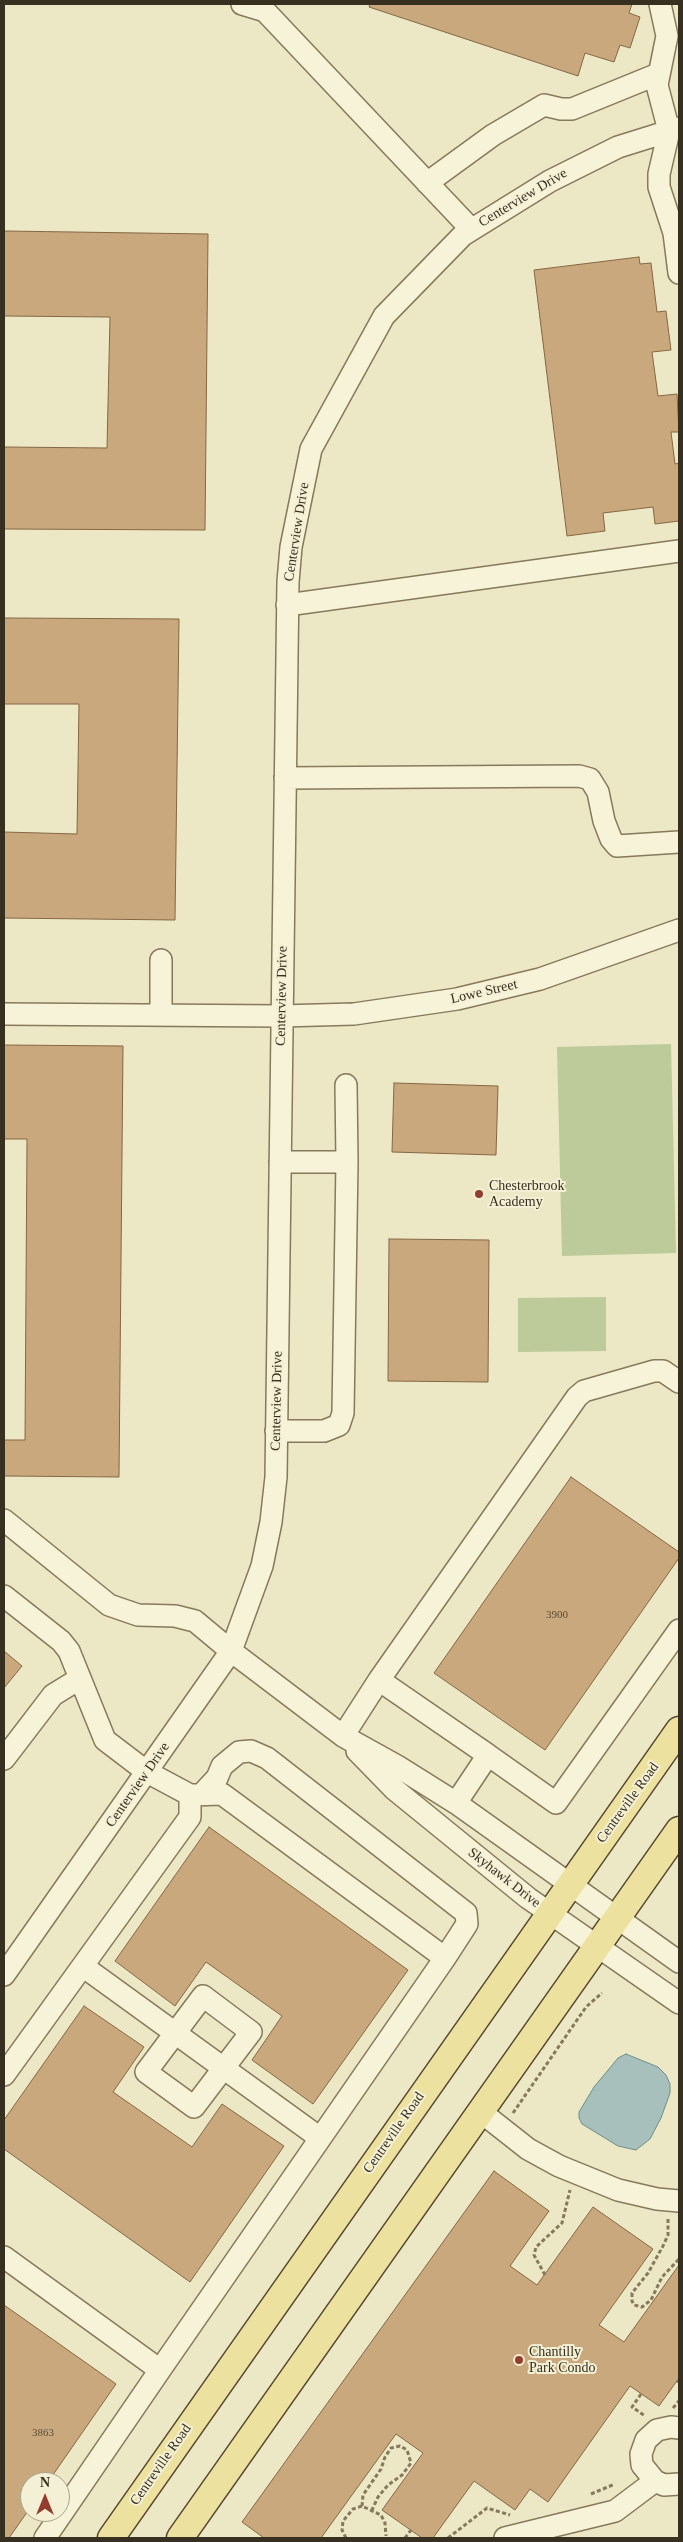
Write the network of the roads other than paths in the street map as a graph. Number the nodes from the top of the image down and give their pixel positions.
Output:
1 (242, 4) edge
2 (660, 4) edge
3 (658, 74) junction
4 (674, 130) edge
5 (427, 183) junction
6 (471, 230) junction
7 (679, 273) edge
8 (679, 552) edge
9 (287, 606) junction
10 (285, 778) junction
11 (679, 842) edge
12 (679, 930) edge
13 (161, 960) dead end
14 (4, 1014) edge
15 (161, 1015) junction
16 (282, 1016) junction
17 (346, 1085) dead end
18 (280, 1162) junction
19 (347, 1162) junction
20 (679, 1382) edge
21 (276, 1431) junction
22 (4, 1520) edge
23 (4, 1596) edge
24 (679, 1630) edge
25 (231, 1651) junction
26 (80, 1679) junction
27 (379, 1680) junction
28 (679, 1730) edge
29 (343, 1736) junction
30 (488, 1755) junction
31 (4, 1759) edge
32 (147, 1772) junction
33 (196, 1794) junction
34 (456, 1803) junction
35 (679, 1830) edge
36 (570, 1883) junction
37 (549, 1913) junction
38 (618, 1917) junction
39 (598, 1946) junction
40 (445, 1958) junction
41 (679, 1962) edge
42 (84, 1967) junction
43 (4, 1974) edge
44 (679, 2003) edge
45 (176, 2033) junction
46 (223, 2068) junction
47 (4, 2076) edge
48 (481, 2112) junction
49 (320, 2138) junction
50 (674, 2208) edge
51 (4, 2257) edge
52 (160, 2370) junction
53 (679, 2428) edge
54 (650, 2476) junction
55 (679, 2484) edge
56 (45, 2538) edge
57 (111, 2538) edge
58 (180, 2538) edge
59 (505, 2538) edge

1 - 5 street
2 - 3 street
3 - 4 street
3 - 5 street
4 - 6 street, Centerview Drive
4 - 7 street
5 - 6 street
6 - 9 street, Centerview Drive
8 - 9 street
9 - 10 street, Centerview Drive
10 - 11 street
10 - 16 street, Centerview Drive
12 - 16 street, Lowe Street
13 - 15 street
14 - 15 street, Lowe Street
15 - 16 street, Lowe Street
16 - 18 street, Centerview Drive
17 - 19 street
18 - 19 street
18 - 21 street, Centerview Drive
19 - 21 street
20 - 27 street
21 - 25 street, Centerview Drive
22 - 25 street, Skyhawk Drive
23 - 26 street
24 - 30 street
25 - 29 street, Skyhawk Drive
25 - 32 street, Centerview Drive
26 - 31 street
26 - 32 street
27 - 29 street
27 - 30 street
28 - 36 main road, Centreville Road
29 - 34 street, Skyhawk Drive
29 - 37 street, Skyhawk Drive
30 - 34 street
32 - 33 street
32 - 43 street, Centerview Drive
33 - 40 street
33 - 40 street
33 - 42 street
34 - 36 street, Skyhawk Drive
35 - 38 main road
36 - 37 main road, Centreville Road
36 - 38 street, Skyhawk Drive
37 - 39 street, Skyhawk Drive
37 - 57 main road, Centreville Road
38 - 39 main road
38 - 41 street, Skyhawk Drive
39 - 44 street, Skyhawk Drive
39 - 48 main road
40 - 49 street
42 - 45 street
42 - 47 street
45 - 46 street
45 - 46 street
45 - 46 street
46 - 49 street
48 - 50 street
48 - 58 main road
49 - 52 street
51 - 52 street
52 - 56 street
53 - 54 street
54 - 55 street
54 - 59 street

